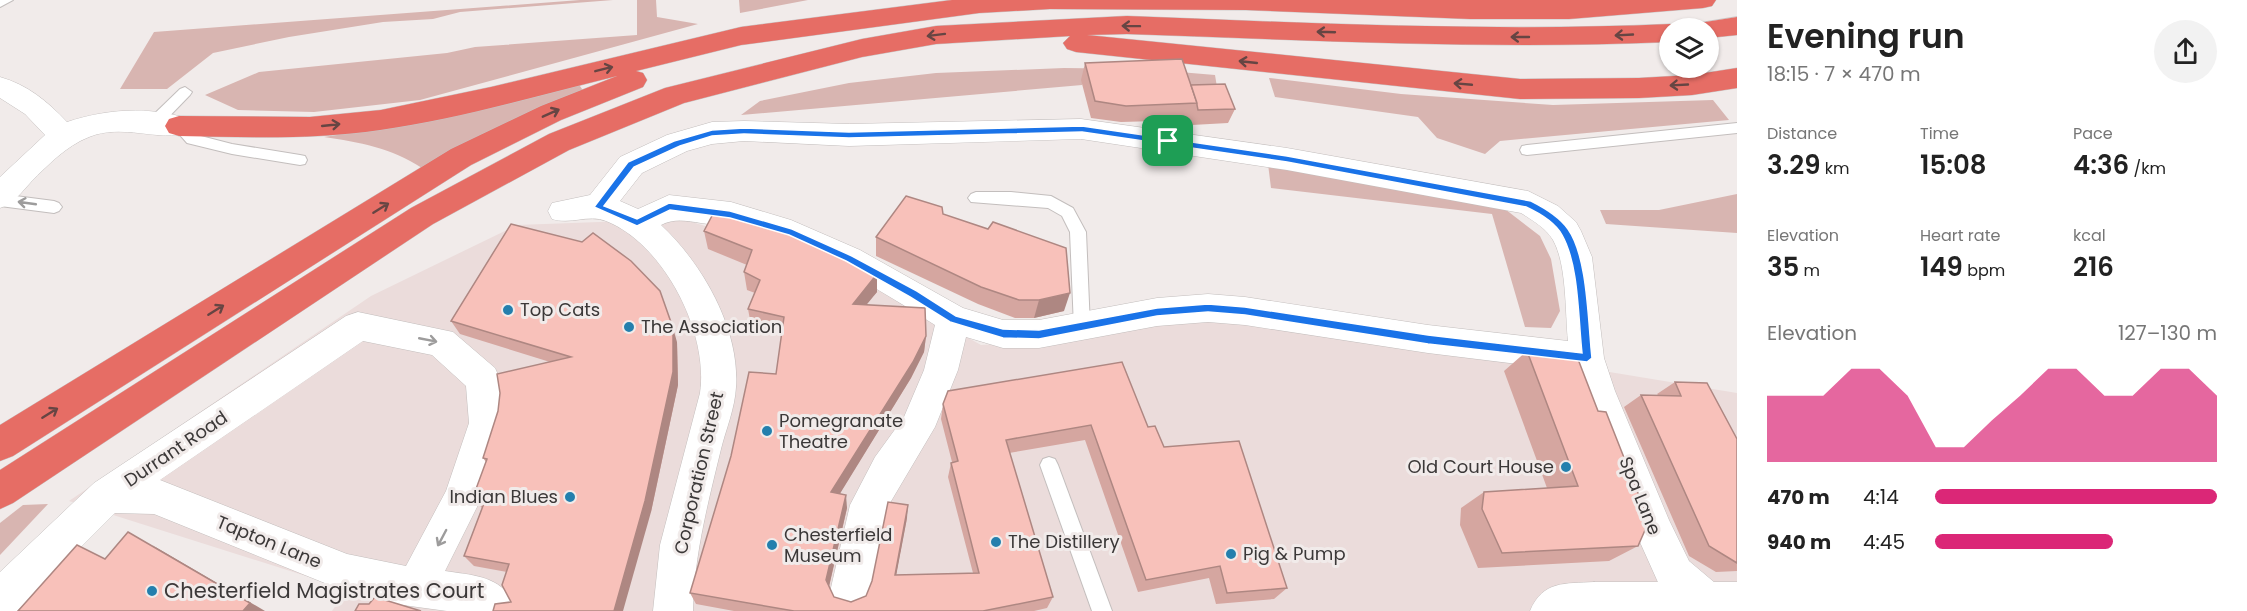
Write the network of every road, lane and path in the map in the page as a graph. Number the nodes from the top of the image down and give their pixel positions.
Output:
1 (7, 0) edge
2 (1692, 1) edge
3 (0, 3) edge
4 (825, 26) junction
5 (1737, 26) edge
6 (1719, 28) edge
7 (981, 32) junction
8 (1659, 33) edge
9 (1737, 78) edge
10 (0, 87) edge
11 (184, 92) dead end
12 (167, 124) junction
13 (1737, 128) edge
14 (63, 136) junction
15 (1527, 150) dead end
16 (300, 160) dead end
17 (0, 198) edge
18 (976, 198) dead end
19 (54, 207) dead end
20 (598, 207) junction
21 (563, 211) dead end
22 (637, 223) junction
23 (953, 319) junction
24 (1082, 327) junction
25 (1587, 358) junction
26 (0, 444) edge
27 (1049, 465) dead end
28 (0, 491) edge
29 (108, 495) junction
30 (393, 590) junction
31 (850, 592) dead end
32 (0, 600) edge
33 (1695, 600) edge
34 (490, 604) edge
35 (673, 611) edge
36 (1102, 611) edge
37 (1551, 611) edge

1 - 3 lane
2 - 4 highway
12 -> 4 highway
26 -> 4 highway
5 - 6 highway
8 -> 7 highway
9 -> 7 highway
7 -> 28 highway
10 - 14 street
11 - 12 lane
12 - 14 street
12 - 16 lane
13 - 15 lane
14 - 17 street
19 -> 17 lane
18 - 24 lane
20 - 21 street, Corporation Street
20 - 22 street, Corporation Street
20 - 25 street, Spa Lane
22 - 23 street
22 - 35 street, Corporation Street
23 - 24 street
23 - 31 street
24 - 25 street
25 - 33 street, Spa Lane
27 - 36 lane
29 - 30 street, Tapton Lane
29 -> 30 street, Durrant Road
29 - 32 street, Durrant Road
30 - 34 street, Tapton Lane
33 - 37 street

